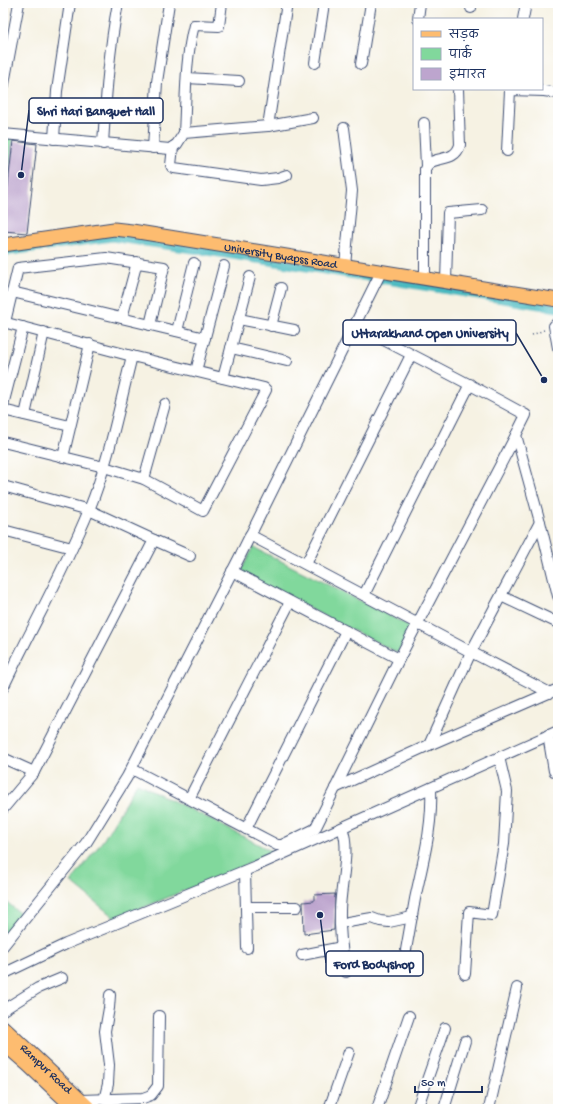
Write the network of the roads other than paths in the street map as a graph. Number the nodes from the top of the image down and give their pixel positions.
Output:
1 (19, 3) edge
2 (70, 3) edge
3 (118, 3) edge
4 (169, 3) edge
5 (222, 3) edge
6 (287, 3) edge
7 (324, 3) edge
8 (371, 3) edge
9 (420, 3) edge
10 (526, 3) edge
11 (418, 18) edge
12 (523, 18) edge
13 (316, 63) dead end
14 (361, 64) dead end
15 (187, 78) junction
16 (240, 81) dead end
17 (3, 89) edge
18 (458, 90) edge
19 (558, 93) edge
20 (313, 118) dead end
21 (424, 123) dead end
22 (268, 126) junction
23 (344, 128) dead end
24 (184, 133) junction
25 (3, 134) edge
26 (54, 138) junction
27 (103, 144) junction
28 (173, 147) junction
29 (152, 148) junction
30 (507, 151) dead end
31 (426, 166) junction
32 (287, 175) dead end
33 (482, 210) dead end
34 (3, 245) edge
35 (137, 262) junction
36 (194, 263) dead end
37 (224, 266) dead end
38 (345, 266) junction
39 (380, 276) junction
40 (250, 277) dead end
41 (425, 278) junction
42 (446, 282) junction
43 (281, 288) dead end
44 (12, 292) junction
45 (558, 300) edge
46 (122, 318) junction
47 (239, 319) junction
48 (4, 322) edge
49 (556, 324) edge
50 (150, 325) junction
51 (355, 325) junction
52 (271, 326) junction
53 (23, 327) junction
54 (294, 330) dead end
55 (177, 331) junction
56 (44, 332) junction
57 (204, 338) junction
58 (90, 344) junction
59 (231, 348) junction
60 (558, 348) edge
61 (411, 355) junction
62 (132, 356) junction
63 (3, 359) edge
64 (14, 361) junction
65 (287, 361) dead end
66 (196, 371) junction
67 (223, 378) junction
68 (470, 384) junction
69 (165, 404) dead end
70 (3, 405) edge
71 (3, 410) edge
72 (25, 415) junction
73 (70, 426) junction
74 (516, 435) junction
75 (3, 442) edge
76 (63, 457) junction
77 (104, 467) junction
78 (144, 479) junction
79 (3, 486) edge
80 (89, 510) junction
81 (540, 522) junction
82 (3, 530) edge
83 (250, 534) junction
84 (154, 540) junction
85 (72, 548) junction
86 (190, 556) dead end
87 (306, 564) junction
88 (232, 571) junction
89 (364, 595) junction
90 (501, 596) junction
91 (558, 596) edge
92 (290, 602) junction
93 (558, 623) edge
94 (417, 624) junction
95 (346, 631) junction
96 (471, 652) junction
97 (399, 659) junction
98 (3, 688) edge
99 (554, 691) edge
100 (558, 731) edge
101 (548, 735) junction
102 (428, 745) junction
103 (499, 757) junction
104 (3, 758) edge
105 (132, 769) junction
106 (554, 771) dead end
107 (34, 772) junction
108 (335, 788) junction
109 (431, 788) junction
110 (189, 800) junction
111 (3, 809) edge
112 (342, 828) junction
113 (246, 829) junction
114 (245, 871) junction
115 (247, 907) junction
116 (297, 907) dead end
117 (412, 917) junction
118 (348, 922) dead end
119 (3, 946) edge
120 (247, 948) dead end
121 (342, 948) junction
122 (406, 950) dead end
123 (302, 955) dead end
124 (346, 972) dead end
125 (3, 974) edge
126 (465, 974) dead end
127 (62, 978) dead end
128 (517, 988) dead end
129 (110, 995) dead end
130 (3, 1010) edge
131 (159, 1016) dead end
132 (409, 1016) dead end
133 (3, 1027) edge
134 (445, 1028) dead end
135 (466, 1041) dead end
136 (3, 1043) edge
137 (349, 1052) dead end
138 (104, 1100) junction
139 (82, 1106) edge
140 (329, 1109) edge
141 (377, 1109) edge
142 (417, 1109) edge
143 (444, 1109) edge
144 (489, 1109) edge

1 - 17 street
2 - 26 street
3 - 27 street
4 - 29 street
5 - 15 street
6 - 22 street
7 - 13 street
8 - 14 street
9 - 11 street
10 - 12 street
15 - 16 street
15 - 24 street
18 - 31 street
19 - 30 street
20 - 22 street
21 - 31 street
22 - 24 street
23 - 38 street
24 - 28 street
25 - 26 street
26 - 27 street
27 - 29 street
28 - 29 street
28 - 32 street
31 - 41 street
33 - 42 street
34 - 38 main road, University Byapss Road
35 - 44 street
35 - 46 street
35 - 50 street
36 - 55 street
37 - 57 street
38 - 39 main road, University Byapss Road
39 - 41 main road, University Byapss Road
39 - 51 street
40 - 47 street
41 - 42 main road, University Byapss Road
42 - 45 main road, University Byapss Road
43 - 52 street
44 - 46 street
44 - 48 street
46 - 50 street
47 - 52 street
47 - 59 street
48 - 53 street
49 - 60 street
50 - 55 street
51 - 61 street
51 - 83 street
52 - 54 street
53 - 56 street
53 - 64 street
55 - 57 street
56 - 58 street
56 - 72 street
57 - 66 street
58 - 62 street
58 - 73 street
59 - 65 street
59 - 67 street
61 - 68 street
61 - 87 street
62 - 66 street
62 - 77 street
63 - 64 street
64 - 70 street
66 - 67 street
67 - 78 street
68 - 74 street
68 - 89 street
69 - 78 street
71 - 72 street
72 - 73 street
73 - 76 street
74 - 81 street
74 - 94 street
75 - 76 street
76 - 77 street
77 - 78 street
77 - 80 street
79 - 80 street
80 - 84 street
80 - 85 street
81 - 90 street
81 - 91 street
82 - 85 street
83 - 87 street
83 - 88 street
84 - 86 street
84 - 107 street
85 - 98 street
87 - 89 street
88 - 92 street
88 - 105 street
89 - 94 street
90 - 93 street
90 - 96 street
92 - 95 street
92 - 110 street
94 - 96 street
94 - 97 street
95 - 97 street
95 - 113 street
96 - 99 street
96 - 102 street
97 - 108 street
99 - 102 street
100 - 101 street
101 - 103 street
101 - 106 street
102 - 108 street
103 - 109 street
103 - 126 street
104 - 107 street
105 - 110 street
105 - 119 street
107 - 111 street
108 - 113 street
109 - 112 street
109 - 117 street
110 - 113 street
112 - 114 street
112 - 121 street
114 - 115 street
114 - 125 street
115 - 116 street
115 - 120 street
117 - 118 street
117 - 122 street
121 - 123 street
121 - 124 street
127 - 130 street
128 - 144 street
129 - 138 street
131 - 138 street
132 - 141 street
133 - 139 main road, Rampur Road
134 - 142 street
135 - 143 street
136 - 139 main road
137 - 140 street
138 - 139 street

